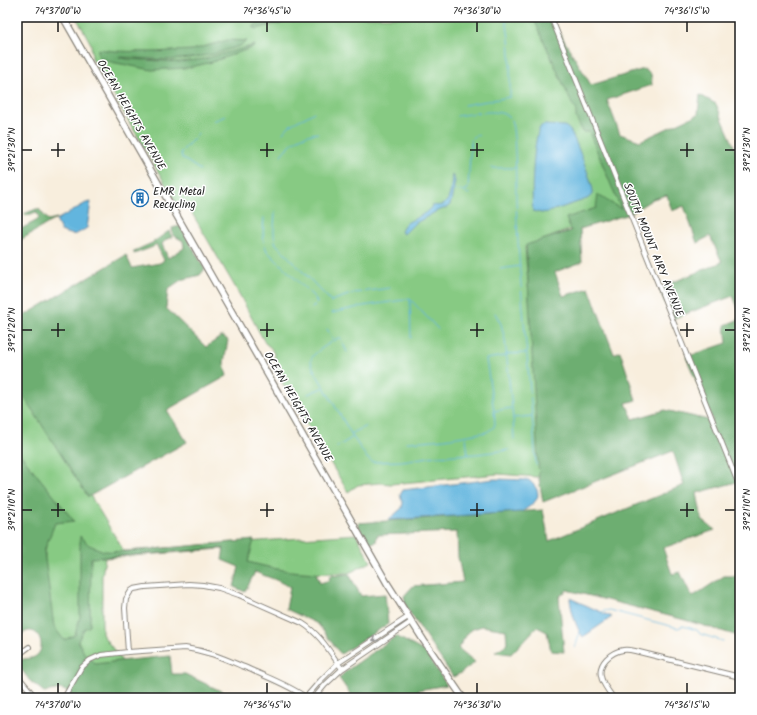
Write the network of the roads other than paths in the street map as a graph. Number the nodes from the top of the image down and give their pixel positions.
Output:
1 (64, 17) edge
2 (551, 17) edge
3 (740, 488) edge
4 (409, 620) junction
5 (29, 647) dead end
6 (128, 652) junction
7 (17, 656) edge
8 (338, 663) junction
9 (342, 668) junction
10 (17, 675) edge
11 (740, 677) edge
12 (36, 698) edge
13 (64, 698) edge
14 (307, 698) edge
15 (314, 698) edge
16 (463, 698) edge
17 (614, 698) edge

1 - 4 main road, OCEAN HEIGHTS AVENUE
2 - 3 street, SOUTH MOUNT AIRY AVENUE
4 -> 8 street
4 - 9 street
4 - 16 main road, OCEAN HEIGHTS AVENUE
5 - 7 street
6 - 8 street
6 - 13 street
6 - 14 street
8 - 9 street
8 - 14 street
9 - 15 street
10 - 12 street
11 - 17 street

